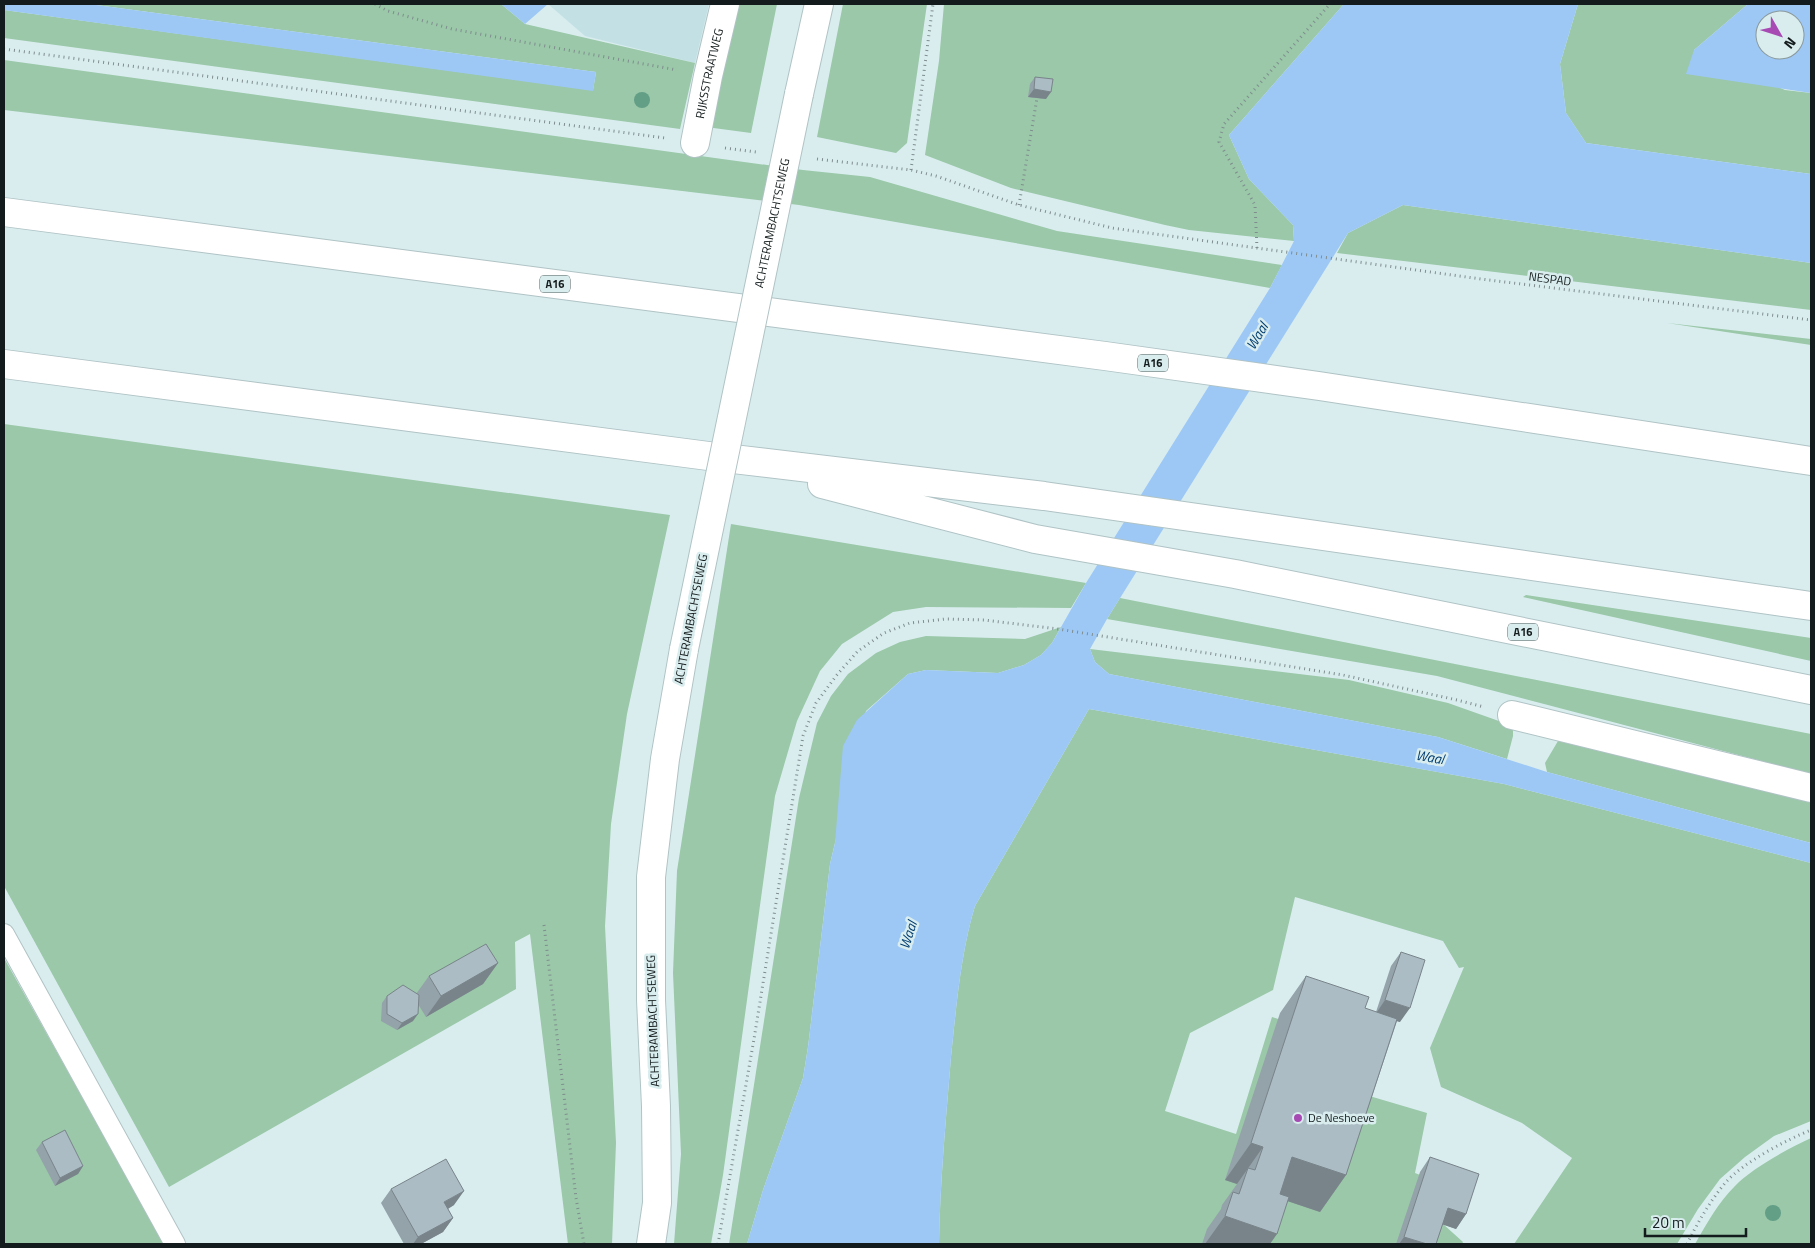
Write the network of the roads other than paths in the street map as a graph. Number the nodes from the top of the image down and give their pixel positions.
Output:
1 (725, 4) edge
2 (819, 4) edge
3 (695, 142) road end
4 (4, 212) edge
5 (4, 364) edge
6 (716, 457) junction
7 (1811, 461) edge
8 (1811, 606) edge
9 (1811, 690) edge
10 (1512, 715) road end
11 (1811, 788) edge
12 (4, 934) edge
13 (175, 1244) edge
14 (651, 1244) edge

1 - 3 main road, RIJKSSTRAATWEG
2 - 14 main road, ACHTERAMBACHTSEWEG, bridge
4 - 7 main road, A16
5 - 6 main road, A16
6 - 8 main road, A16
6 - 9 main road, A16
10 - 11 main road
12 - 13 lane

